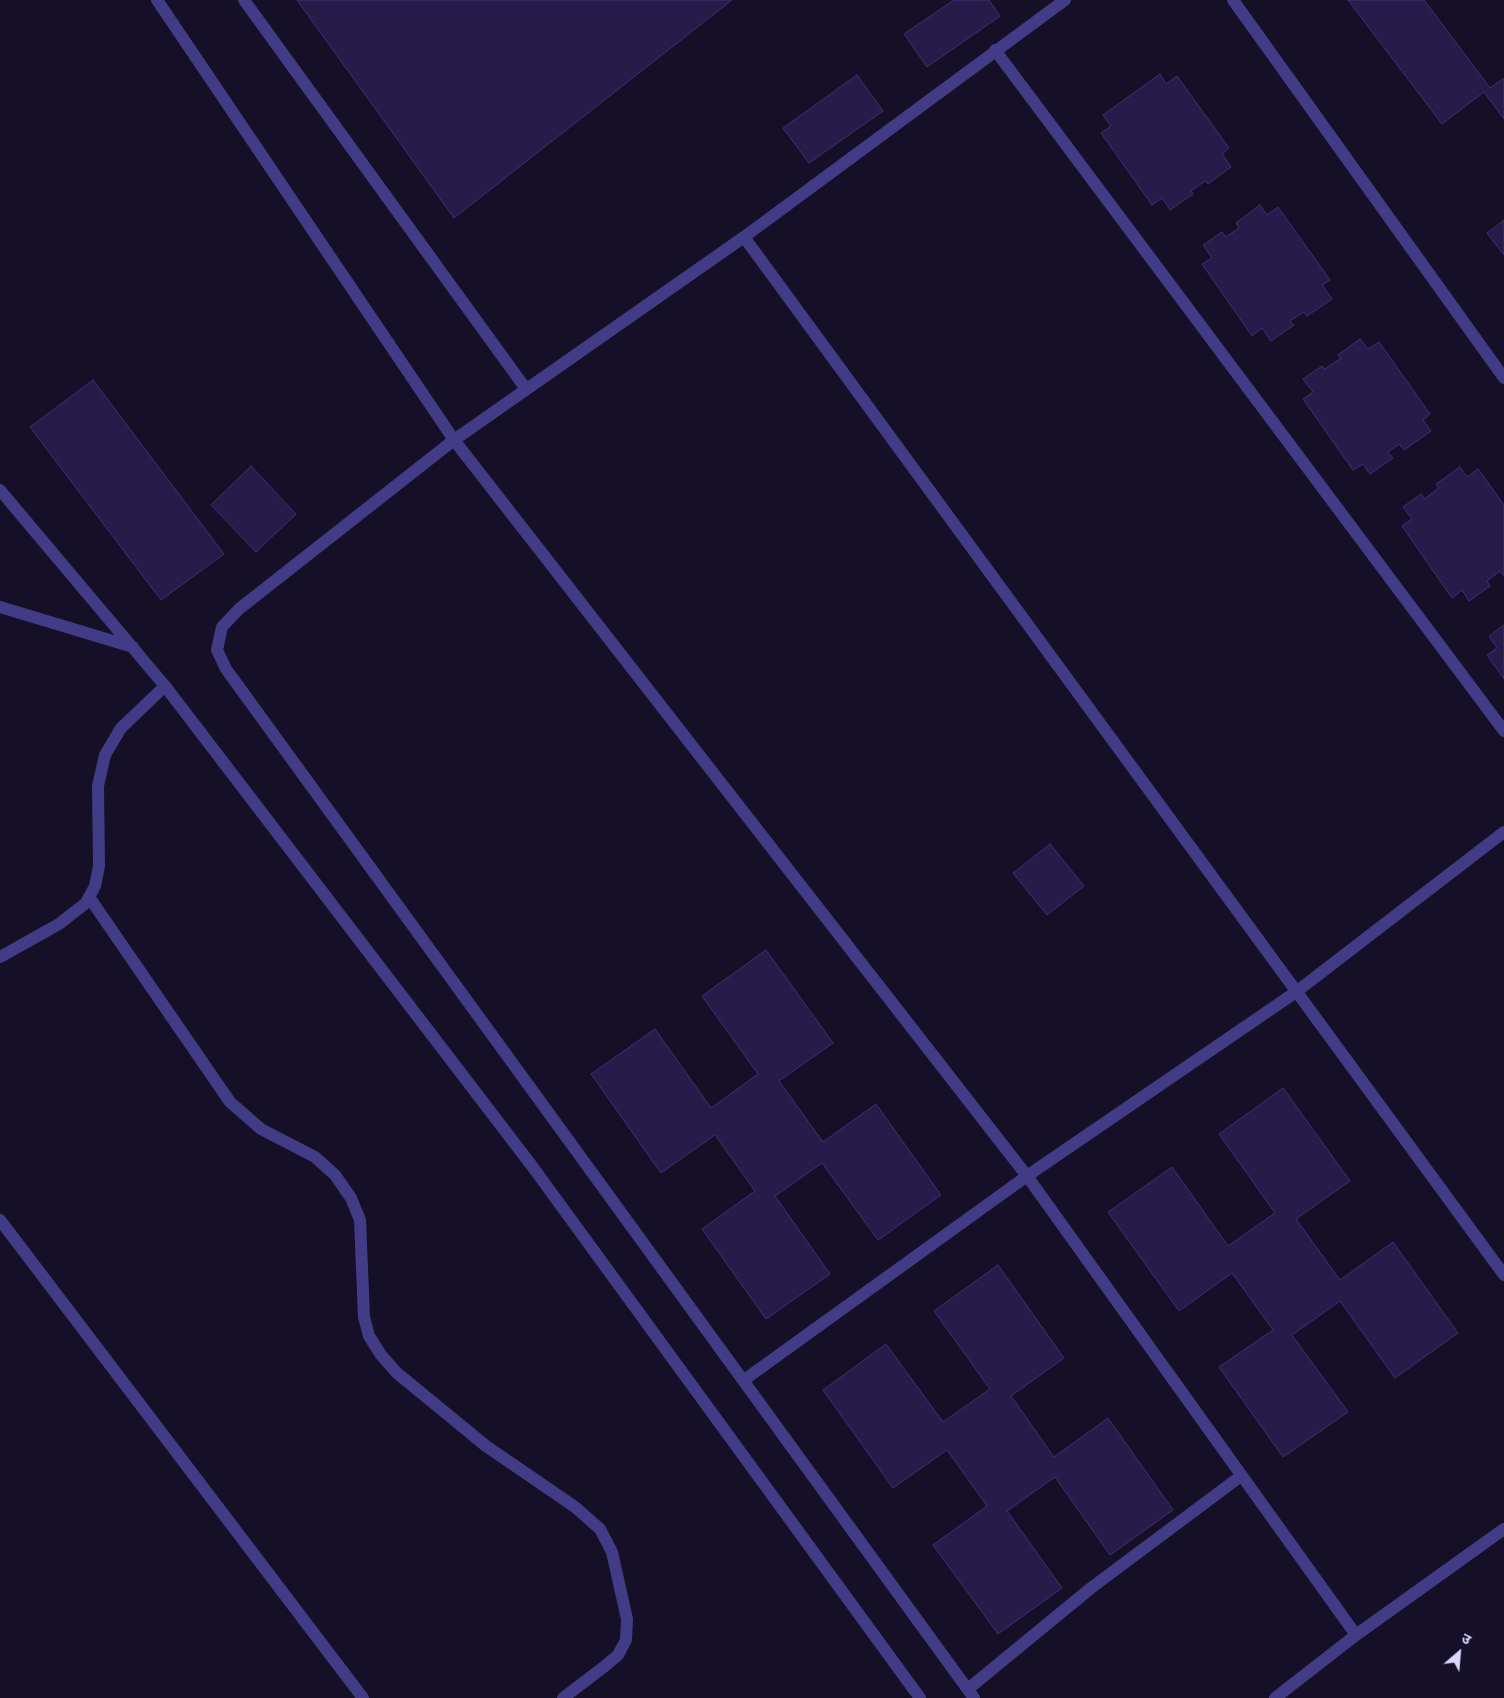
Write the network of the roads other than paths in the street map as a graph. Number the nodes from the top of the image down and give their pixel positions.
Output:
1 (157, 0) edge
2 (244, 0) edge
3 (1065, 0) edge
4 (1233, 0) edge
5 (995, 50) junction
6 (744, 237) junction
7 (1504, 378) edge
8 (526, 389) junction
9 (454, 440) junction
10 (0, 490) edge
11 (0, 607) edge
12 (133, 648) junction
13 (165, 686) junction
14 (1504, 731) edge
15 (1504, 832) edge
16 (89, 897) junction
17 (0, 956) edge
18 (1296, 992) junction
19 (1027, 1176) junction
20 (0, 1220) edge
21 (1504, 1275) edge
22 (744, 1380) junction
23 (1241, 1476) junction
24 (1504, 1529) edge
25 (1356, 1635) junction
26 (971, 1694) edge
27 (363, 1698) edge
28 (563, 1698) edge
29 (920, 1698) edge
30 (1275, 1698) edge

1 - 9 street
2 - 8 street
3 - 5 street
4 - 7 street
5 - 6 street
5 - 14 street
6 - 8 street
6 - 18 street
8 - 9 street
9 - 19 street
9 - 22 street
10 - 12 street
11 - 12 street
12 - 13 street
13 - 16 street
13 - 29 street
15 - 18 street
16 - 17 street
16 - 28 street
18 - 19 street
18 - 21 street
19 - 22 street
19 - 23 street
20 - 27 street
22 - 26 street
23 - 25 street
23 - 26 street
24 - 25 street
25 - 30 street

